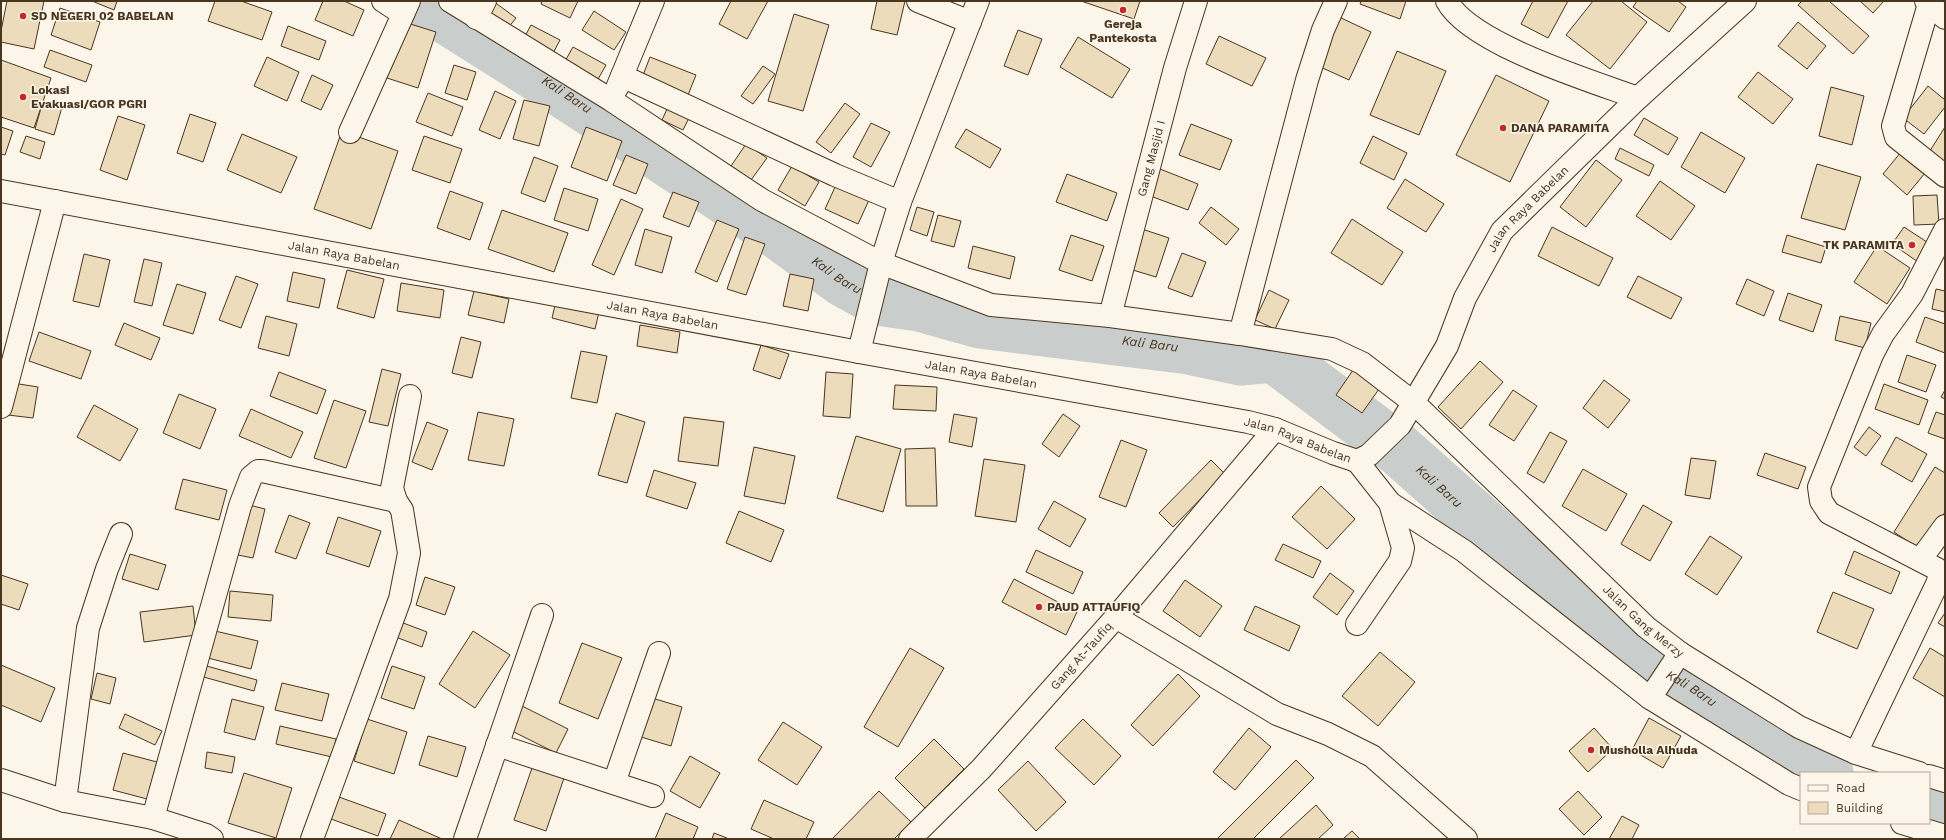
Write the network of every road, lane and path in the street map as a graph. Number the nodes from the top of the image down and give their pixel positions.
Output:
1 (383, 1) edge
2 (450, 1) edge
3 (653, 1) edge
4 (918, 1) edge
5 (978, 1) edge
6 (1196, 1) edge
7 (1336, 1) edge
8 (1447, 1) edge
9 (1745, 1) edge
10 (406, 7) edge
11 (1933, 8) edge
12 (480, 10) edge
13 (970, 22) junction
14 (622, 76) junction
15 (1638, 98) junction
16 (611, 100) junction
17 (350, 132) dead end
18 (1945, 176) edge
19 (1, 191) edge
20 (54, 201) junction
21 (900, 202) junction
22 (1945, 230) edge
23 (881, 263) junction
24 (1110, 316) junction
25 (1240, 334) junction
26 (859, 352) junction
27 (410, 396) dead end
28 (1414, 403) junction
29 (1, 407) edge
30 (1275, 429) junction
31 (1363, 458) junction
32 (396, 501) junction
33 (1390, 503) junction
34 (1945, 526) edge
35 (121, 534) dead end
36 (1920, 560) junction
37 (542, 615) dead end
38 (1116, 617) junction
39 (1357, 624) dead end
40 (659, 653) dead end
41 (1677, 657) junction
42 (1654, 692) junction
43 (497, 745) junction
44 (1856, 753) junction
45 (1916, 772) edge
46 (1930, 776) edge
47 (1, 780) edge
48 (1945, 781) edge
49 (614, 783) junction
50 (1800, 789) edge
51 (653, 796) dead end
52 (65, 801) junction
53 (153, 818) junction
54 (1905, 824) edge
55 (1945, 836) edge
56 (212, 839) edge
57 (312, 839) edge
58 (465, 839) edge
59 (910, 839) edge
60 (1466, 839) edge

1 - 10 street
2 - 12 street, Jalan Gang Merzy
3 - 14 street
4 - 13 street
5 - 13 street
6 - 24 street, Gang Masjid I
7 - 25 street
8 - 15 street
9 - 15 street, Jalan Raya Babelan
10 - 17 street
11 - 18 street
12 - 16 street, Jalan Gang Merzy
13 - 21 street
14 - 16 street
14 - 21 street
15 - 28 street, Jalan Raya Babelan
16 - 23 street, Jalan Gang Merzy
19 - 20 street, Jalan Raya Babelan
20 - 26 street, Jalan Raya Babelan
20 - 29 street
21 - 23 street
22 - 36 street
23 - 24 street, Jalan Gang Merzy
23 - 26 street
24 - 25 street, Jalan Gang Merzy
25 - 28 street, Jalan Gang Merzy
26 - 30 street, Jalan Raya Babelan
27 - 32 street
28 - 31 street, Jalan Raya Babelan
28 - 41 street, Jalan Gang Merzy
30 - 31 street, Jalan Raya Babelan
30 - 38 street, Gang At-Taufiq
31 - 33 street
32 - 53 street
32 - 57 street
33 - 39 street
33 - 42 street
34 - 36 street
35 - 52 street
36 - 44 street
37 - 43 street
38 - 59 street, Gang At-Taufiq
38 - 60 street
40 - 49 street
41 - 42 street
41 - 44 street, Jalan Gang Merzy
42 - 50 street
43 - 49 street
43 - 58 street
44 - 45 street, Jalan Gang Merzy
46 - 48 street
47 - 52 street
49 - 51 street
52 - 53 street
53 - 56 street
54 - 55 street

